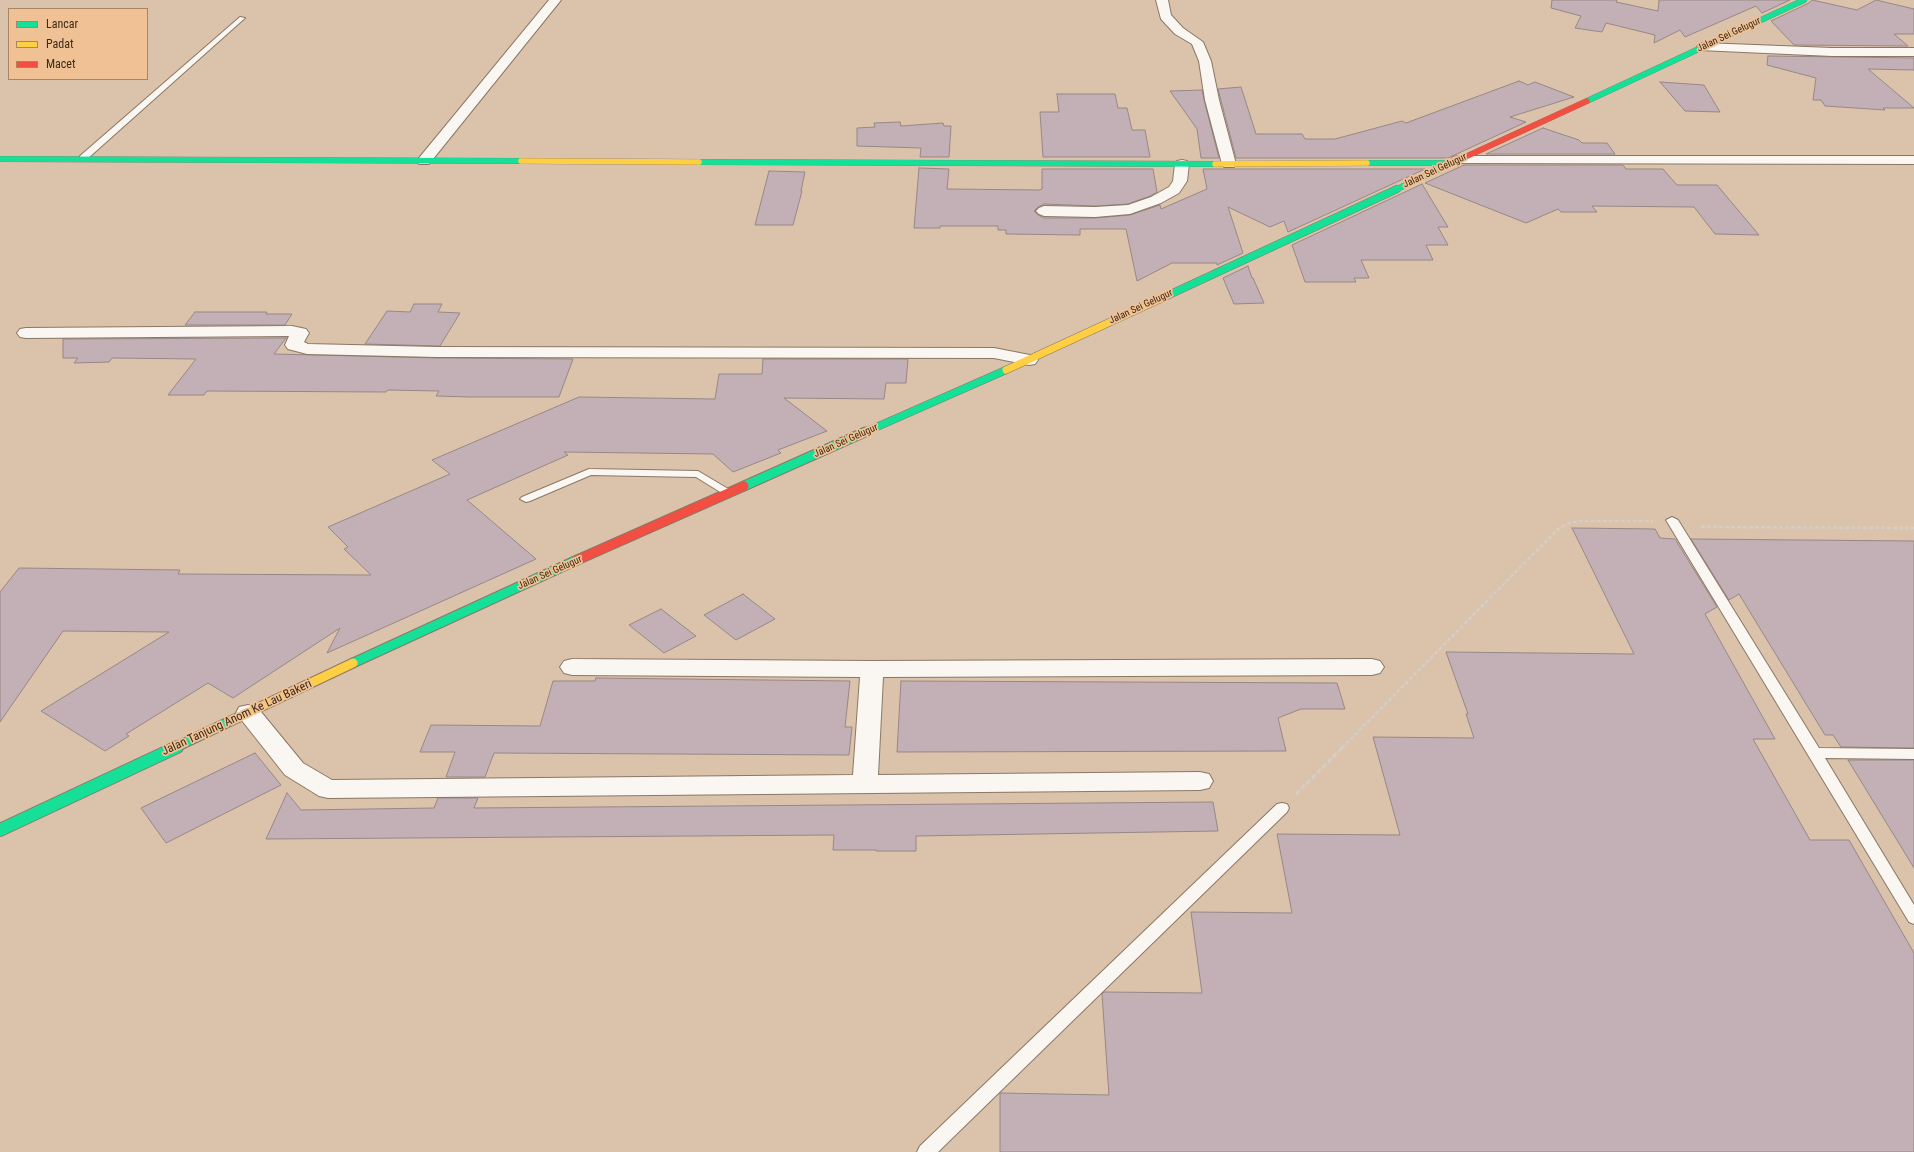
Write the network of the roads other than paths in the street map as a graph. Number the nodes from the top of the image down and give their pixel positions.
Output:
1 (555, 0) edge
2 (1162, 0) edge
3 (1804, 0) edge
4 (242, 18) dead end
5 (1704, 47) junction
6 (1914, 52) edge
7 (83, 158) junction
8 (0, 159) edge
9 (1914, 160) edge
10 (424, 162) junction
11 (1454, 162) junction
12 (1182, 164) junction
13 (1229, 164) junction
14 (1044, 211) dead end
15 (26, 333) dead end
16 (1029, 360) junction
17 (729, 493) junction
18 (526, 499) dead end
19 (1672, 520) road end
20 (474, 606) joint
21 (572, 667) dead end
22 (1372, 667) dead end
23 (872, 669) junction
24 (248, 713) junction
25 (1816, 753) junction
26 (1914, 754) edge
27 (1200, 782) dead end
28 (864, 784) junction
29 (1282, 808) road end
30 (0, 830) edge
31 (1914, 918) edge
32 (926, 1152) edge

1 - 10 street
2 - 13 street
3 - 5 main road, Jalan Sei Gelugur
4 - 7 lane
5 - 6 street
5 - 11 main road, Jalan Sei Gelugur
7 - 8 main road
7 - 10 main road
9 - 11 street
10 - 12 main road
11 - 13 main road
11 - 16 main road, Jalan Sei Gelugur
12 - 13 main road
12 - 14 street
15 - 16 street
16 - 17 main road, Jalan Sei Gelugur
17 - 18 lane
17 - 20 main road, Jalan Sei Gelugur
19 - 25 lane
20 - 24 main road, Jalan Tanjung Anom Ke Lau Bakeri
21 - 23 street
22 - 23 street
23 - 28 street
24 - 28 street
24 - 30 main road, Jalan Tanjung Anom Ke Lau Bakeri
25 - 26 lane
25 - 31 lane
27 - 28 street
29 - 32 lane

